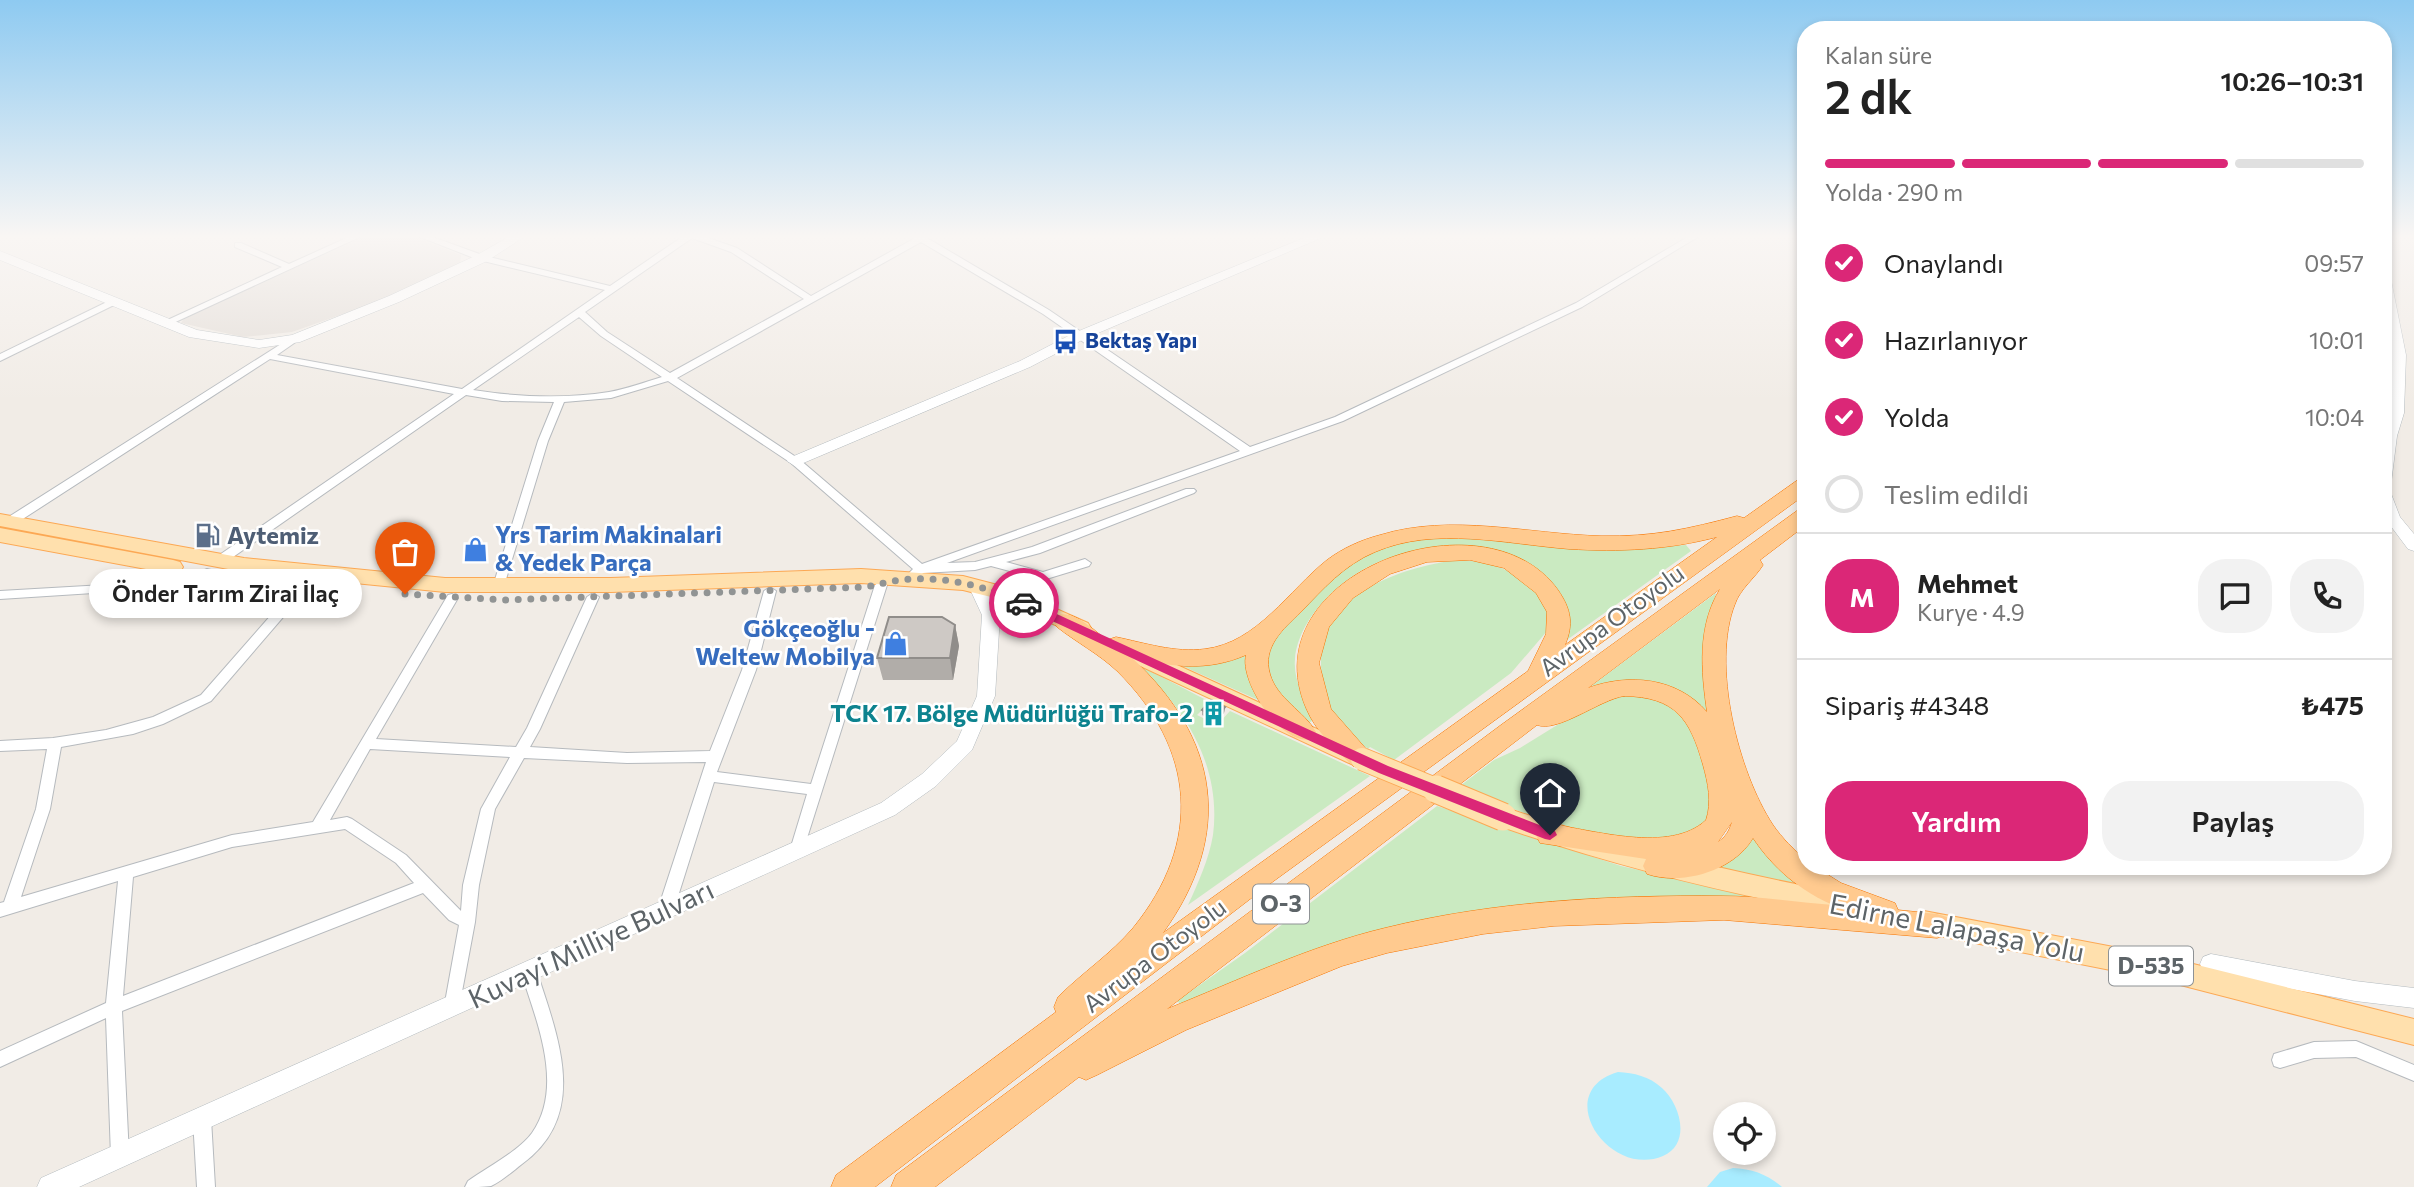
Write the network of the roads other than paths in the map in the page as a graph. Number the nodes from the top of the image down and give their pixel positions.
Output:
1 (84, 290) edge
2 (238, 290) edge
3 (412, 290) edge
4 (608, 290) edge
5 (797, 290) edge
6 (825, 290) edge
7 (1010, 290) edge
8 (1189, 290) edge
9 (1604, 290) edge
10 (810, 299) junction
11 (113, 302) junction
12 (579, 312) junction
13 (2392, 320) edge
14 (166, 323) junction
15 (1079, 336) junction
16 (295, 339) junction
17 (268, 356) junction
18 (0, 358) edge
19 (668, 377) junction
20 (463, 392) junction
21 (560, 399) junction
22 (2392, 427) edge
23 (1248, 451) junction
24 (795, 461) junction
25 (1797, 490) edge
26 (1189, 491) dead end
27 (1769, 510) junction
28 (2392, 518) edge
29 (1797, 522) edge
30 (4, 526) edge
31 (2414, 545) edge
32 (1759, 550) junction
33 (992, 562) junction
34 (1085, 563) dead end
35 (213, 567) junction
36 (902, 579) junction
37 (305, 584) junction
38 (499, 586) junction
39 (978, 587) junction
40 (770, 591) junction
41 (0, 595) edge
42 (593, 597) junction
43 (452, 598) junction
44 (1065, 621) junction
45 (1273, 625) junction
46 (1116, 645) junction
47 (1537, 676) junction
48 (1303, 732) junction
49 (1510, 732) junction
50 (366, 744) junction
51 (55, 745) junction
52 (0, 747) edge
53 (519, 754) junction
54 (715, 756) junction
55 (1362, 759) junction
56 (709, 776) junction
57 (816, 790) junction
58 (1746, 798) junction
59 (318, 827) junction
60 (1550, 835) junction
61 (797, 850) junction
62 (1657, 866) junction
63 (1797, 868) edge
64 (125, 871) junction
65 (1804, 875) edge
66 (426, 885) junction
67 (5, 908) edge
68 (666, 909) junction
69 (1885, 912) junction
70 (467, 922) junction
71 (1937, 926) junction
72 (2211, 964) junction
73 (529, 972) junction
74 (2414, 998) edge
75 (114, 1007) junction
76 (452, 1007) junction
77 (2414, 1019) edge
78 (2414, 1032) edge
79 (1028, 1053) junction
80 (0, 1059) edge
81 (2280, 1060) dead end
82 (2414, 1073) edge
83 (1054, 1077) junction
84 (202, 1119) junction
85 (120, 1156) junction
86 (50, 1187) edge
87 (206, 1187) edge
88 (474, 1187) edge
89 (848, 1187) edge
90 (908, 1187) edge

1 - 11 street
2 - 14 street
3 - 16 street
4 - 12 street
5 - 10 street
6 - 10 street
7 - 15 street
8 - 15 street
9 - 23 street
10 - 19 street
11 - 14 street
11 - 18 street
12 - 19 street
12 - 20 street
13 - 22 street
14 - 16 street
15 - 23 street
15 - 24 street
16 - 17 street
17 - 20 street
17 - 30 street
19 - 21 street
19 - 24 street
20 - 21 street
20 - 35 street
21 - 38 street
23 - 36 street
24 - 36 street
25 - 27 highway, Avrupa Otoyolu / O-3
26 - 33 street
27 - 45 highway
27 - 47 highway, Avrupa Otoyolu / O-3
28 - 31 street
29 - 32 highway, Avrupa Otoyolu / O-3
30 - 35 main road, D-535
32 - 49 highway, Avrupa Otoyolu / O-3
32 - 58 highway
33 - 34 street
33 - 36 street
35 - 37 main road, D-535
35 - 38 main road, D-535
35 - 41 street
36 - 38 main road, D-535
36 - 39 main road, D-535
36 - 40 main road, D-535
36 - 57 street
37 - 43 main road, D-535
37 - 51 street
39 - 44 main road, D-535
39 - 61 street, Kuvayi Milliye Bulvarı
40 - 42 main road, D-535
40 - 54 street
42 - 43 main road, D-535
42 - 53 street
43 - 50 street
44 - 46 main road, D-535
44 - 79 highway
45 - 46 highway
45 - 48 highway
46 - 48 main road, D-535
47 - 55 highway
47 - 79 highway, Avrupa Otoyolu / O-3
48 - 55 main road, D-535
49 - 60 highway
49 - 83 highway, Avrupa Otoyolu / O-3
50 - 53 street
50 - 59 street
51 - 52 street
51 - 67 street
53 - 54 street
53 - 70 street
54 - 56 street
55 - 60 main road, Edirne Lalapaşa Yolu / D-535, bridge
56 - 57 street
56 - 68 street
57 - 61 street
58 - 62 highway
58 - 63 highway
59 - 64 street
59 - 66 street
60 - 62 main road, Edirne Lalapaşa Yolu / D-535
61 - 68 street, Kuvayi Milliye Bulvarı
62 - 69 main road, Edirne Lalapaşa Yolu / D-535
64 - 67 street
64 - 75 street
65 - 69 highway
66 - 70 street
66 - 75 street
68 - 73 street, Kuvayi Milliye Bulvarı
69 - 71 main road, Edirne Lalapaşa Yolu / D-535
69 - 72 main road, D-535
70 - 76 street
71 - 78 main road, Edirne Lalapaşa Yolu / D-535
71 - 83 highway
72 - 74 street
72 - 77 main road, D-535
73 - 76 street, Kuvayi Milliye Bulvarı
73 - 88 street
75 - 80 street
75 - 85 street
76 - 84 street, Kuvayi Milliye Bulvarı
79 - 89 highway, Avrupa Otoyolu / O-3
81 - 82 street
83 - 90 highway, Avrupa Otoyolu / O-3
84 - 85 street, Kuvayi Milliye Bulvarı
84 - 87 street
85 - 86 street, Kuvayi Milliye Bulvarı

